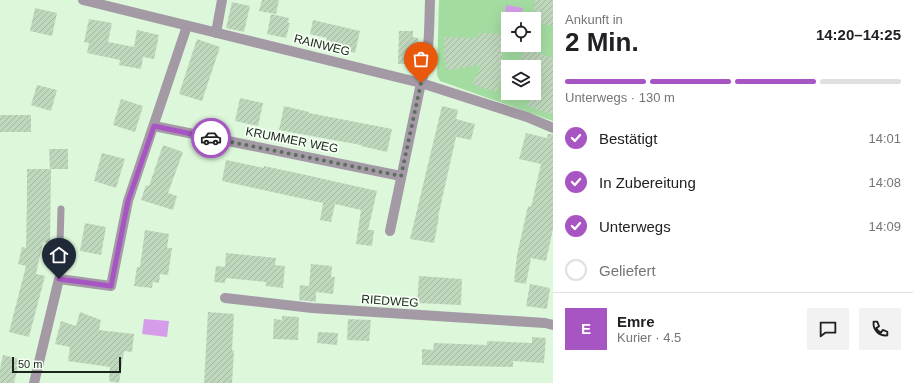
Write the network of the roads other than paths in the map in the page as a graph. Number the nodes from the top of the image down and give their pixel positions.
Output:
1 (83, 0) edge
2 (222, 0) edge
3 (430, 0) edge
4 (187, 26) junction
5 (216, 33) junction
6 (421, 83) junction
7 (154, 126) junction
8 (553, 128) edge
9 (401, 176) junction
10 (61, 209) dead end
11 (390, 231) dead end
12 (59, 279) junction
13 (224, 298) dead end
14 (553, 325) edge
15 (34, 383) edge

1 - 4 street, RAINWEG
2 - 5 street
3 - 6 street
4 - 5 street, RAINWEG
4 - 7 street
5 - 6 street, RAINWEG
6 - 8 street, RAINWEG
6 - 9 street
7 - 9 street, KRUMMER WEG
7 - 12 street
9 - 11 street
10 - 12 lane
12 - 15 street
13 - 14 street, RIEDWEG

